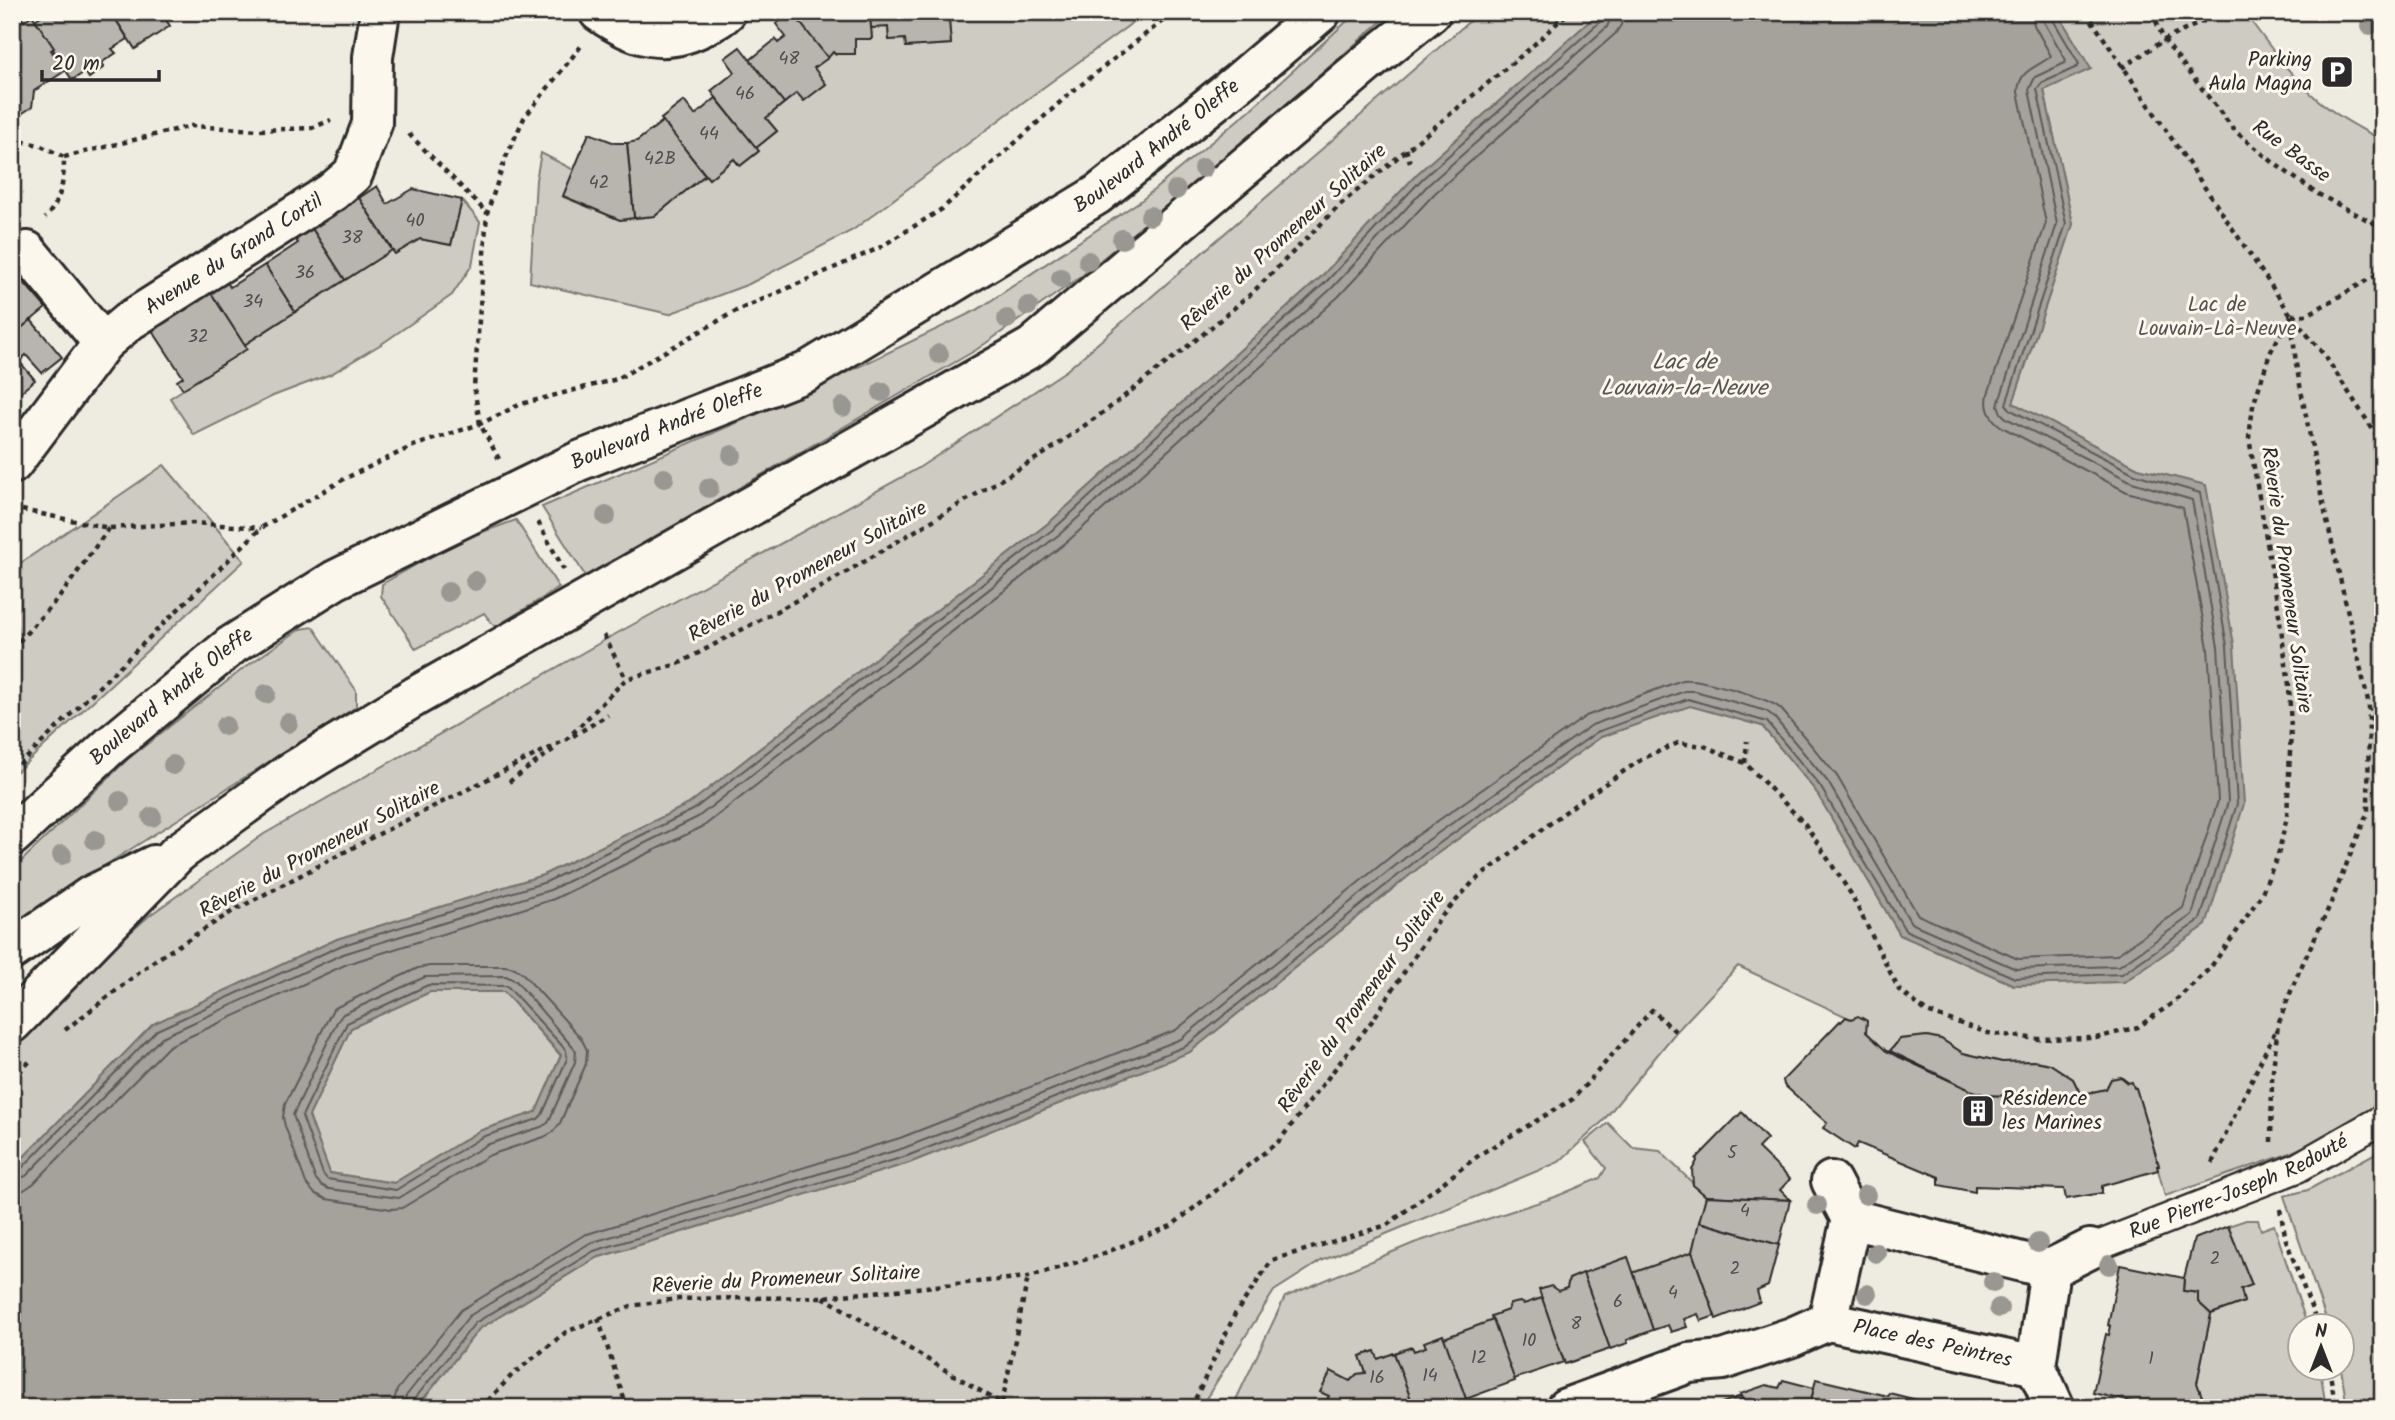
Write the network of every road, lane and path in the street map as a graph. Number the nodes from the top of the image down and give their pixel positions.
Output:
1 (380, 12) edge
2 (726, 12) edge
3 (1168, 12) edge
4 (1321, 12) edge
5 (1431, 12) edge
6 (1550, 12) edge
7 (1569, 12) edge
8 (2086, 12) edge
9 (2152, 12) edge
10 (2202, 12) edge
11 (2217, 12) edge
12 (2206, 20) junction
13 (1558, 21) junction
14 (591, 28) edge
15 (2164, 40) junction
16 (2122, 68) junction
17 (372, 124) junction
18 (12, 139) edge
19 (1406, 149) junction
20 (64, 157) junction
21 (1410, 163) dead end
22 (53, 209) dead end
23 (487, 213) junction
24 (2383, 228) edge
25 (27, 251) dead end
26 (2383, 271) edge
27 (2291, 316) junction
28 (103, 344) junction
29 (480, 424) junction
30 (2383, 445) edge
31 (501, 463) dead end
32 (12, 464) edge
33 (12, 508) edge
34 (533, 513) dead end
35 (109, 528) junction
36 (261, 528) junction
37 (568, 577) dead end
38 (604, 635) dead end
39 (12, 649) edge
40 (626, 679) junction
41 (608, 715) dead end
42 (567, 739) junction
43 (1747, 741) dead end
44 (1745, 763) junction
45 (12, 772) edge
46 (509, 782) dead end
47 (12, 836) edge
48 (178, 853) junction
49 (12, 950) edge
50 (12, 1023) edge
51 (2278, 1024) junction
52 (1676, 1032) dead end
53 (58, 1035) dead end
54 (40, 1051) dead end
55 (12, 1080) edge
56 (2383, 1118) edge
57 (2273, 1176) junction
58 (1832, 1181) dead end
59 (2191, 1208) junction
60 (1851, 1219) junction
61 (2090, 1249) joint
62 (2050, 1269) junction
63 (1028, 1277) junction
64 (823, 1297) junction
65 (2313, 1312) edge
66 (598, 1318) junction
67 (1828, 1321) junction
68 (2036, 1366) junction
69 (2332, 1382) edge
70 (1002, 1403) junction
71 (2054, 1407) edge
72 (481, 1408) edge
73 (626, 1408) edge
74 (1009, 1408) edge
75 (1191, 1408) edge
76 (1566, 1408) edge
77 (2336, 1408) edge

1 - 17 main road, Avenue du Grand Cortil
2 - 14 main road
3 - 29 path
4 - 47 main road, Boulevard André Oleffe
5 - 48 main road
6 - 13 path
7 - 13 path, Rêverie du Promeneur Solitaire
8 - 16 path
9 - 15 path, Rue Basse
10 - 12 path
11 - 12 path
12 - 15 path
13 - 19 path, Rêverie du Promeneur Solitaire
14 - 23 path
15 - 16 path
15 - 24 path, Rue Basse
16 - 27 path
17 - 20 path
17 - 23 path
17 - 28 main road, Avenue du Grand Cortil
18 - 20 path
19 - 21 path
19 - 40 path, Rêverie du Promeneur Solitaire
20 - 22 path
23 - 29 path
25 - 28 main road
26 - 27 path
27 - 30 path
27 - 44 path, Rêverie du Promeneur Solitaire
27 - 51 path
28 - 32 main road, Avenue du Grand Cortil
29 - 31 path
29 - 36 path
33 - 35 path
34 - 37 path
35 - 36 path
35 - 39 path
36 - 45 path
38 - 40 path
40 - 42 path, Rêverie du Promeneur Solitaire
41 - 42 path
42 - 46 path
42 - 53 path, Rêverie du Promeneur Solitaire
43 - 44 path
44 - 63 path, Rêverie du Promeneur Solitaire
48 - 49 main road
48 - 50 main road
51 - 57 path
51 - 59 path
52 - 75 path
54 - 55 path
56 - 57 street, Rue Pierre-Joseph Redouté
57 - 59 street, Rue Pierre-Joseph Redouté
57 - 65 path
58 - 60 main road
59 - 61 street, Rue Pierre-Joseph Redouté
60 - 62 main road
60 - 67 main road, Place des Peintres
61 - 62 main road
62 - 68 main road, Place des Peintres
63 - 64 path, Rêverie du Promeneur Solitaire
63 - 70 path
64 - 66 path, Rêverie du Promeneur Solitaire
64 - 70 path
66 - 72 path, Rêverie du Promeneur Solitaire
66 - 73 path
67 - 68 main road, Place des Peintres
67 - 76 main road, Place des Peintres
68 - 71 main road, Place des Peintres
69 - 77 path
70 - 74 path

